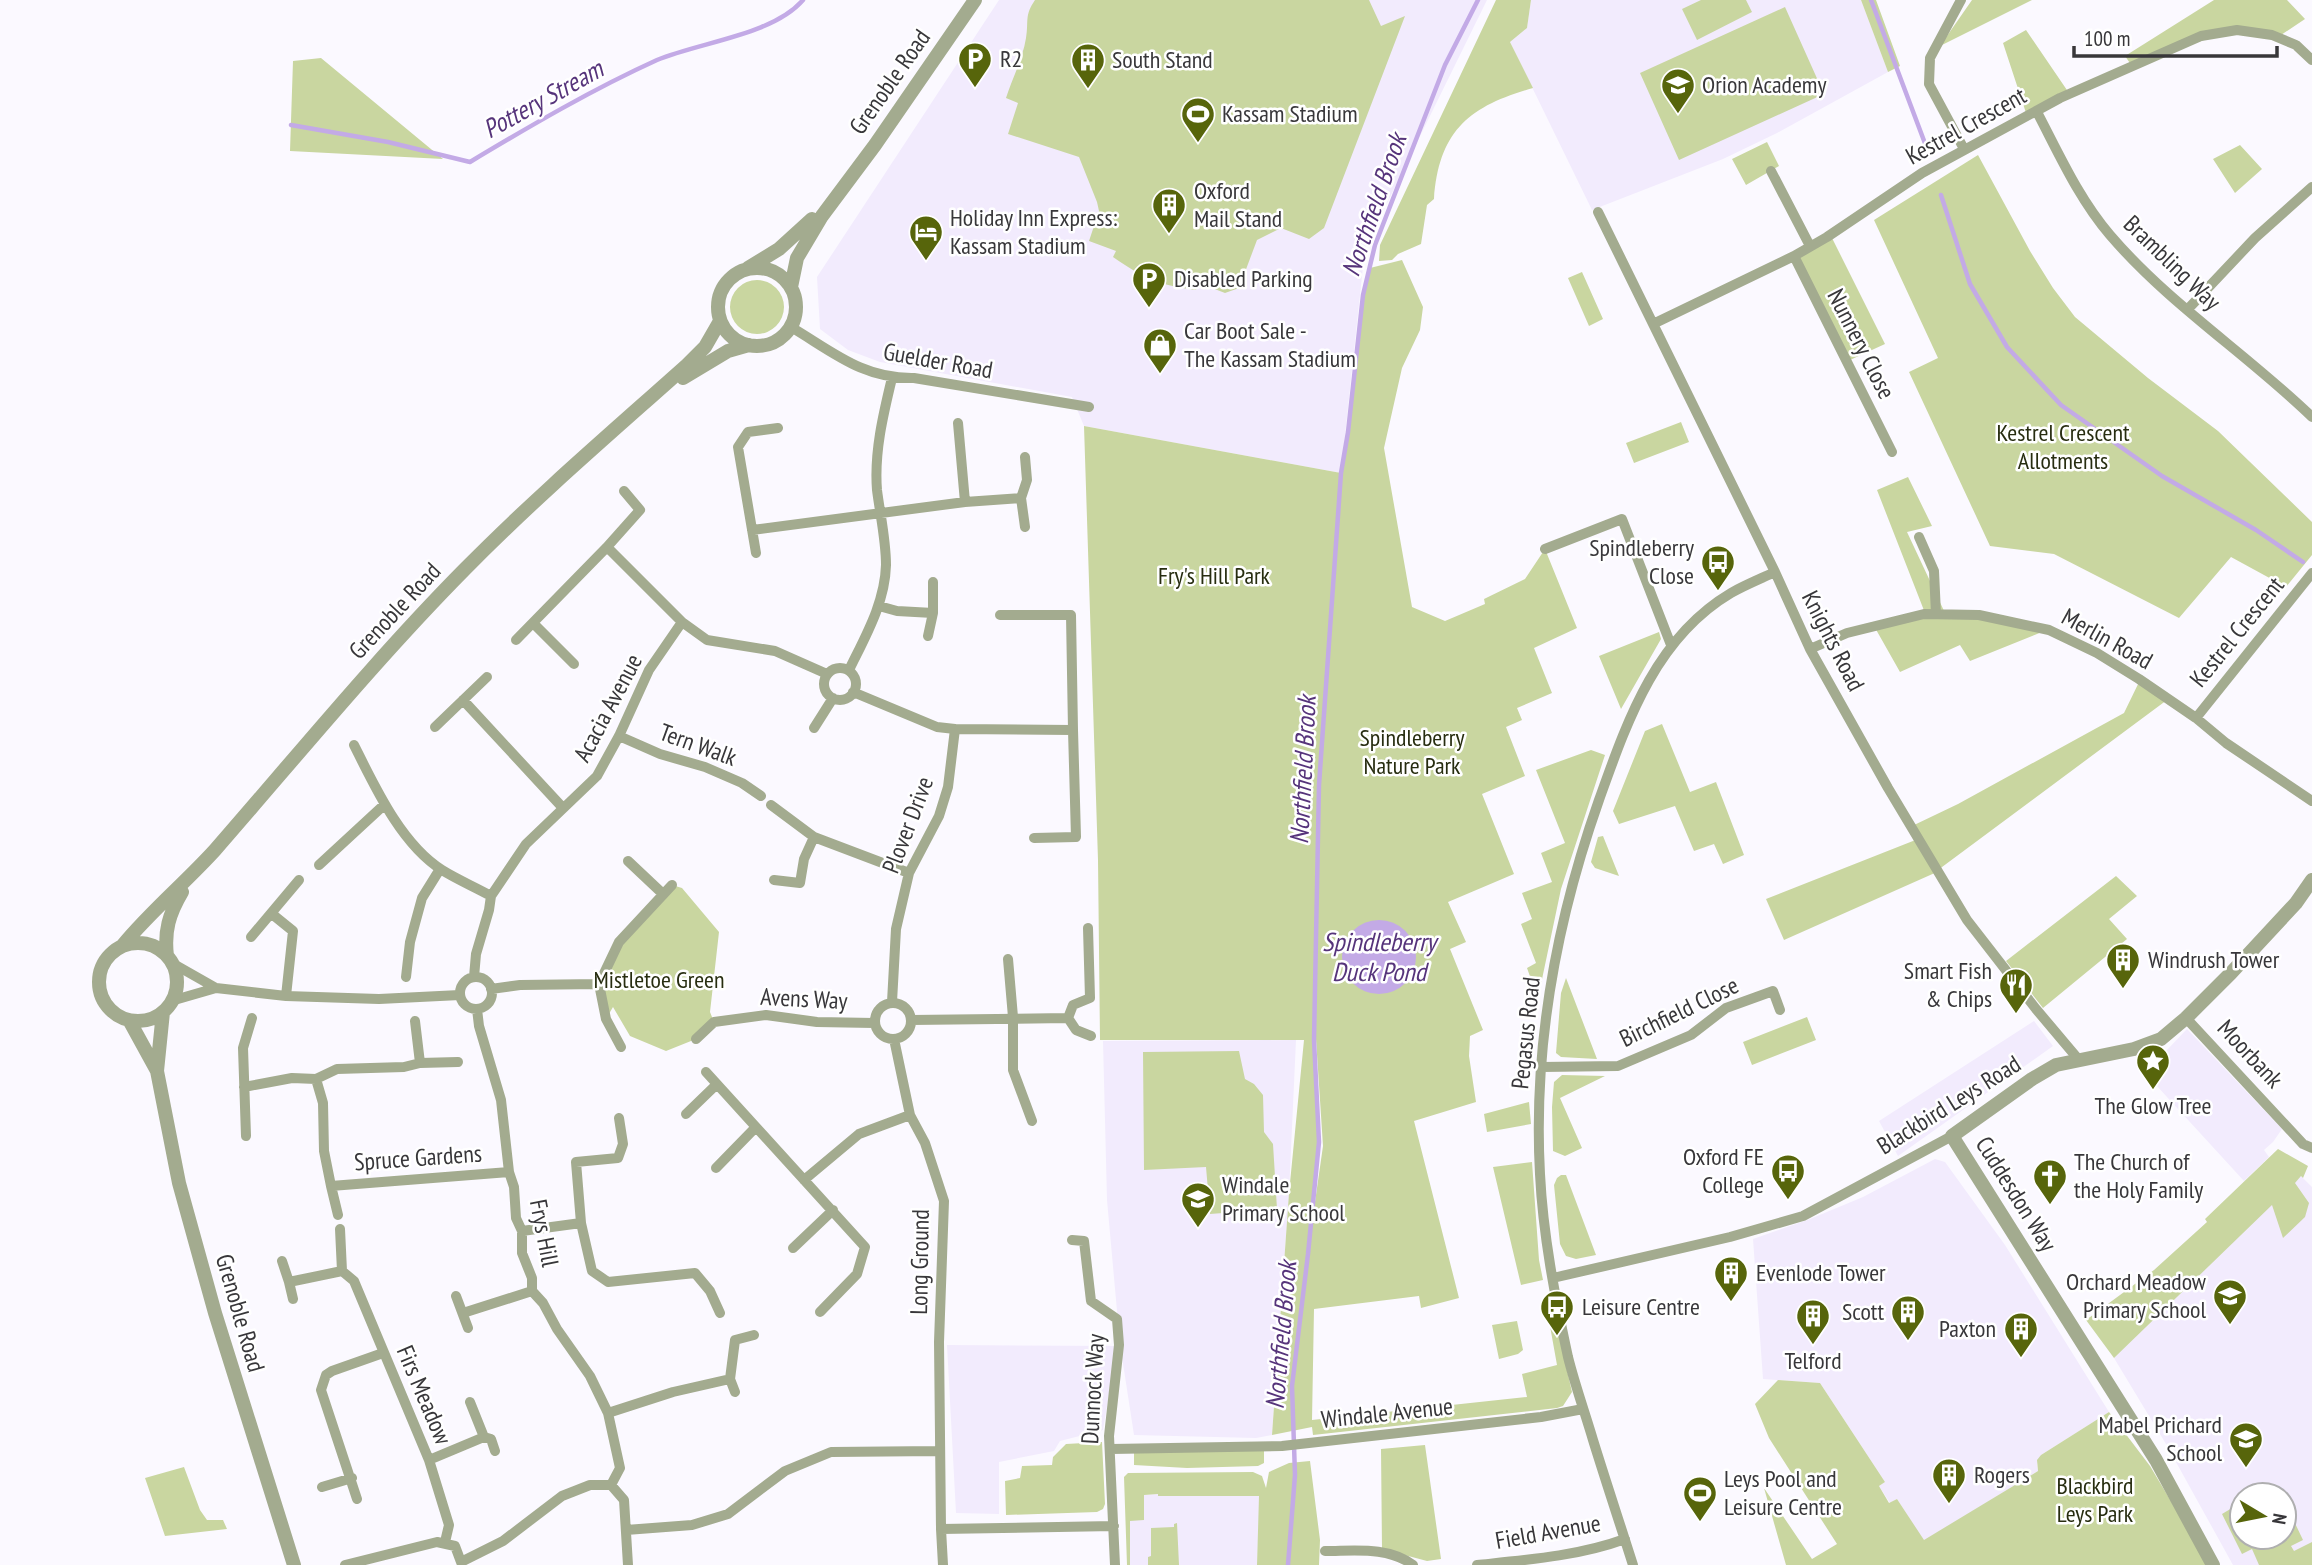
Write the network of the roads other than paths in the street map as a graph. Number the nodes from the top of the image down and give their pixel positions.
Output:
1 (975, 0) edge
2 (1961, 0) edge
3 (2312, 60) edge
4 (2037, 112) junction
5 (1964, 149) junction
6 (1771, 171) dead end
7 (2312, 187) edge
8 (840, 189) junction
9 (1598, 212) dead end
10 (1810, 246) junction
11 (1794, 256) junction
12 (747, 269) junction
13 (791, 287) junction
14 (2188, 309) junction
15 (720, 321) junction
16 (1653, 324) junction
17 (791, 327) junction
18 (749, 345) junction
19 (892, 378) junction
20 (649, 399) junction
21 (1089, 407) dead end
22 (2312, 417) edge
23 (958, 424) dead end
24 (778, 428) dead end
25 (1892, 452) dead end
26 (1025, 457) dead end
27 (624, 491) dead end
28 (1021, 498) junction
29 (965, 502) junction
30 (880, 514) junction
31 (1024, 527) dead end
32 (752, 530) junction
33 (1919, 537) dead end
34 (607, 547) junction
35 (1545, 548) dead end
36 (756, 553) dead end
37 (1775, 572) junction
38 (2312, 573) edge
39 (933, 582) dead end
40 (879, 606) junction
41 (933, 613) junction
42 (1936, 614) junction
43 (1000, 615) dead end
44 (682, 622) junction
45 (533, 623) junction
46 (928, 636) dead end
47 (516, 640) dead end
48 (1671, 645) junction
49 (1810, 649) junction
50 (574, 664) dead end
51 (849, 670) junction
52 (827, 674) junction
53 (487, 677) dead end
54 (853, 692) junction
55 (833, 698) junction
56 (463, 700) junction
57 (2196, 718) junction
58 (435, 727) dead end
59 (814, 728) dead end
60 (955, 729) junction
61 (1073, 730) junction
62 (619, 736) junction
63 (354, 745) dead end
64 (761, 796) dead end
65 (2312, 802) edge
66 (384, 805) junction
67 (771, 805) dead end
68 (563, 808) junction
69 (814, 837) junction
70 (1034, 838) dead end
71 (628, 861) dead end
72 (319, 865) dead end
73 (440, 869) junction
74 (194, 873) junction
75 (909, 873) junction
76 (299, 880) dead end
77 (774, 880) dead end
78 (2312, 880) edge
79 (672, 885) dead end
80 (663, 894) junction
81 (491, 895) junction
82 (272, 914) junction
83 (1088, 928) dead end
84 (251, 937) dead end
85 (123, 945) junction
86 (1008, 959) dead end
87 (170, 960) junction
88 (406, 977) dead end
89 (474, 977) junction
90 (599, 984) junction
91 (216, 988) junction
92 (491, 989) junction
93 (460, 995) junction
94 (286, 996) junction
95 (892, 1002) junction
96 (167, 1006) junction
97 (477, 1009) junction
98 (1780, 1010) dead end
99 (1013, 1017) junction
100 (252, 1018) dead end
101 (1068, 1018) junction
102 (2186, 1018) junction
103 (129, 1020) junction
104 (911, 1020) junction
105 (415, 1021) dead end
106 (874, 1023) junction
107 (1091, 1036) dead end
108 (696, 1039) dead end
109 (894, 1040) junction
110 (621, 1047) dead end
111 (2079, 1060) junction
112 (458, 1062) dead end
113 (421, 1063) junction
114 (1542, 1068) junction
115 (157, 1071) junction
116 (706, 1073) dead end
117 (316, 1079) junction
118 (716, 1085) junction
119 (244, 1087) junction
120 (686, 1114) dead end
121 (911, 1115) junction
122 (619, 1118) dead end
123 (1032, 1121) dead end
124 (755, 1128) junction
125 (246, 1136) dead end
126 (1952, 1136) junction
127 (2312, 1148) edge
128 (716, 1168) dead end
129 (509, 1172) junction
130 (804, 1180) junction
131 (331, 1186) junction
132 (833, 1210) junction
133 (338, 1215) dead end
134 (581, 1223) junction
135 (340, 1229) dead end
136 (522, 1231) junction
137 (1072, 1240) dead end
138 (793, 1248) dead end
139 (282, 1261) dead end
140 (342, 1271) junction
141 (1553, 1278) junction
142 (289, 1282) junction
143 (532, 1291) junction
144 (456, 1296) dead end
145 (293, 1299) dead end
146 (720, 1312) dead end
147 (820, 1312) dead end
148 (463, 1313) junction
149 (468, 1328) dead end
150 (754, 1335) dead end
151 (383, 1353) junction
152 (730, 1379) junction
153 (735, 1392) dead end
154 (470, 1402) dead end
155 (1583, 1409) junction
156 (608, 1413) junction
157 (484, 1437) junction
158 (1111, 1449) junction
159 (495, 1451) dead end
160 (939, 1451) junction
161 (429, 1460) junction
162 (352, 1478) junction
163 (611, 1485) junction
164 (322, 1488) dead end
165 (358, 1499) dead end
166 (1114, 1526) junction
167 (941, 1529) junction
168 (626, 1530) junction
169 (1625, 1539) junction
170 (445, 1542) junction
171 (1325, 1551) dead end
172 (462, 1564) edge
173 (293, 1565) edge
174 (345, 1565) edge
175 (628, 1565) edge
176 (943, 1565) edge
177 (1115, 1565) edge
178 (1413, 1565) edge
179 (1478, 1565) edge
180 (1633, 1565) edge
181 (2213, 1565) edge

1 - 8 street, Grenoble Road
2 - 5 street
3 - 4 street, Kestrel Crescent
4 - 5 street, Kestrel Crescent
4 - 14 street, Brambling Way
5 - 10 street, Kestrel Crescent
6 - 10 street
7 - 14 street
8 - 12 street, Grenoble Road
8 - 13 street, Grenoble Road
9 - 16 street, Knights Road
10 - 11 street, Kestrel Crescent
11 - 16 street, Kestrel Crescent
11 - 25 street, Nunnery Close
12 - 13 street
12 - 15 street
13 - 17 street
14 - 22 street, Brambling Way
15 - 18 street
15 - 20 street, Grenoble Road
16 - 37 street, Knights Road
17 - 18 street
17 - 19 street, Guelder Road
18 - 20 street, Grenoble Road
19 - 21 street, Guelder Road
19 - 30 street
20 - 74 street, Grenoble Road
23 - 29 street
24 - 32 street
26 - 28 street
27 - 34 street
28 - 29 street
28 - 31 street
29 - 30 street
30 - 32 street
30 - 40 street
32 - 36 street
33 - 42 street
34 - 44 street
34 - 45 street
35 - 48 street
37 - 48 street, Pegasus Road
37 - 49 street, Knights Road
38 - 57 street, Kestrel Crescent
39 - 41 street
40 - 41 street
40 - 51 street
41 - 46 street
42 - 49 street, Merlin Road
42 - 57 street, Merlin Road
43 - 61 street
44 - 52 street
44 - 62 street, Acacia Avenue
45 - 47 street
45 - 50 street
48 - 114 street, Pegasus Road
49 - 111 street, Knights Road
51 - 52 street
51 - 54 street
52 - 55 street
53 - 56 street
54 - 55 street
54 - 60 street
55 - 59 street
56 - 58 street
56 - 68 street
57 - 65 street, Merlin Road
60 - 61 street
60 - 75 street, Plover Drive
61 - 70 street
62 - 64 street, Tern Walk
62 - 68 street, Acacia Avenue
63 - 66 street
66 - 72 street
66 - 73 street
67 - 69 street
68 - 81 street, Acacia Avenue
69 - 75 street
69 - 77 street
71 - 80 street
73 - 81 street
73 - 88 street
74 - 85 street, Grenoble Road
74 - 87 street, Grenoble Road
75 - 95 street, Plover Drive
76 - 82 street
78 - 102 street, Blackbird Leys Road
79 - 80 street
80 - 90 street
81 - 89 street, Acacia Avenue
82 - 84 street
82 - 94 street
83 - 101 street
85 - 87 street
85 - 103 street
86 - 99 street
87 - 91 street
87 - 96 street
89 - 92 street
89 - 93 street
90 - 92 street
90 - 110 street
91 - 94 street
91 - 96 street
92 - 97 street
93 - 94 street
93 - 97 street
95 - 104 street
95 - 106 street
96 - 103 street
96 - 115 street, Grenoble Road
97 - 129 street, Frys Hill
98 - 114 street, Birchfield Close
99 - 101 street
99 - 104 street
99 - 123 street
100 - 119 street
101 - 107 street
102 - 111 street, Blackbird Leys Road
102 - 127 street, Moorbank
103 - 115 street, Grenoble Road
104 - 109 street
105 - 113 street
106 - 108 street, Avens Way
106 - 109 street
109 - 121 street, Long Ground
111 - 126 street, Blackbird Leys Road
112 - 113 street
113 - 117 street
114 - 141 street, Pegasus Road
115 - 173 street, Grenoble Road
116 - 118 street
117 - 119 street
117 - 131 street, Spruce Gardens
118 - 120 street
118 - 124 street
119 - 125 street
121 - 130 street
121 - 160 street, Long Ground
122 - 134 street
124 - 128 street
124 - 130 street
126 - 141 street, Blackbird Leys Road
126 - 181 street, Cuddesdon Way
129 - 131 street, Spruce Gardens
129 - 136 street, Frys Hill
130 - 132 street
131 - 133 street, Spruce Gardens
132 - 138 street
132 - 147 street
134 - 136 street
134 - 146 street
135 - 140 street
136 - 143 street, Frys Hill
137 - 158 street, Dunnock Way
139 - 142 street
140 - 142 street
140 - 151 street, Firs Meadow
141 - 155 street, Pegasus Road
142 - 145 street
143 - 148 street
143 - 156 street, Frys Hill
144 - 148 street
148 - 149 street
150 - 152 street
151 - 161 street, Firs Meadow
151 - 162 street
152 - 153 street
152 - 156 street
154 - 157 street
155 - 158 street, Windale Avenue
155 - 169 street, Pegasus Road
156 - 163 street, Frys Hill
157 - 159 street
157 - 161 street
158 - 166 street, Dunnock Way
160 - 167 street, Long Ground
160 - 168 street
161 - 170 street, Firs Meadow
162 - 164 street
162 - 165 street
163 - 168 street
163 - 172 street
166 - 167 street
166 - 177 street, Dunnock Way
167 - 176 street, Long Ground
168 - 175 street
169 - 179 street, Field Avenue
169 - 180 street, Pegasus Road
170 - 172 street
170 - 174 street
171 - 178 street

